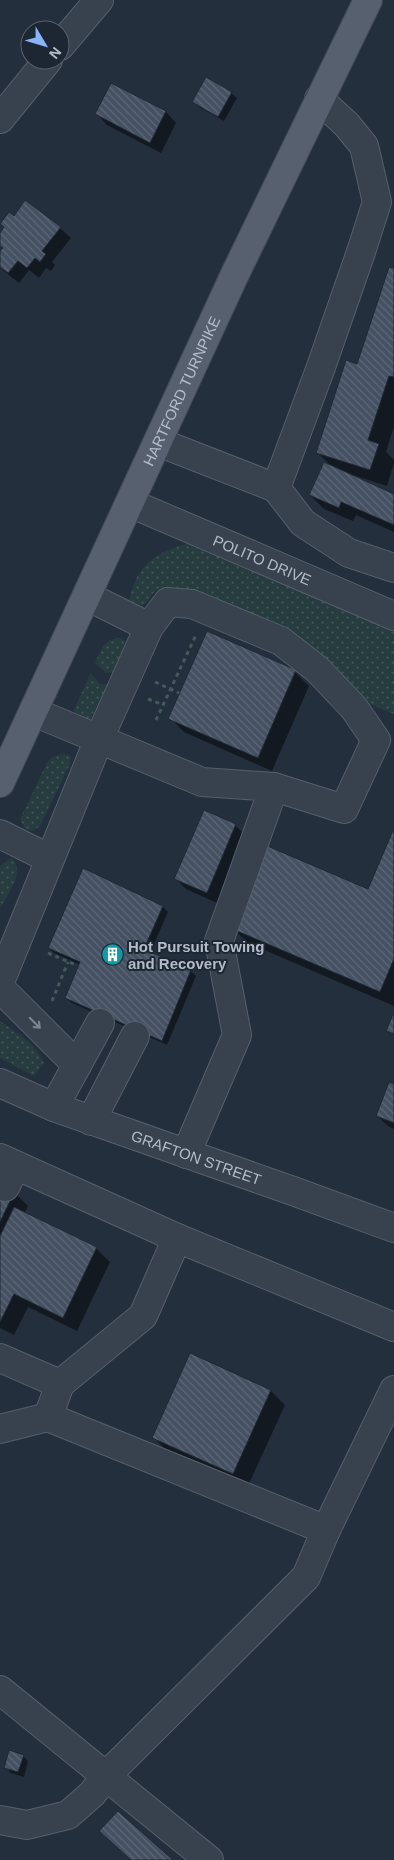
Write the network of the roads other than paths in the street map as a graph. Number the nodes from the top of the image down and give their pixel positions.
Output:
1 (99, 0) edge
2 (368, 0) edge
3 (70, 34) edge
4 (40, 70) edge
5 (319, 99) junction
6 (0, 118) edge
7 (158, 442) junction
8 (276, 488) junction
9 (130, 503) junction
10 (394, 568) edge
11 (87, 596) junction
12 (394, 616) edge
13 (149, 627) junction
14 (34, 712) junction
15 (99, 739) junction
16 (0, 781) edge
17 (274, 787) junction
18 (0, 834) edge
19 (50, 859) junction
20 (0, 982) edge
21 (0, 988) edge
22 (100, 1022) dead end
23 (135, 1036) dead end
24 (77, 1065) junction
25 (0, 1083) edge
26 (54, 1107) junction
27 (91, 1121) junction
28 (186, 1154) junction
29 (7, 1170) edge
30 (394, 1228) edge
31 (177, 1238) junction
32 (394, 1327) edge
33 (0, 1358) edge
34 (60, 1384) junction
35 (394, 1390) edge
36 (48, 1416) junction
37 (0, 1430) edge
38 (326, 1530) junction
39 (0, 1690) edge
40 (106, 1776) junction
41 (0, 1820) edge
42 (209, 1860) edge

1 - 3 street
2 - 5 main road, HARTFORD TURNPIKE
4 - 6 street
5 - 7 main road, HARTFORD TURNPIKE
5 - 8 street
7 - 8 street
7 - 9 main road, HARTFORD TURNPIKE
8 - 10 street
9 - 11 main road, HARTFORD TURNPIKE
9 - 12 street, POLITO DRIVE
11 - 13 street
11 - 14 main road, HARTFORD TURNPIKE
13 - 15 street
13 - 17 street
14 - 15 street
14 - 16 main road, HARTFORD TURNPIKE
15 - 17 street
15 - 19 street
17 - 28 street
18 - 19 street
19 - 20 street
21 -> 24 street
22 - 24 street
23 - 27 street
24 - 26 street
25 - 26 street, GRAFTON STREET
26 - 27 street, GRAFTON STREET
27 - 28 street, GRAFTON STREET
28 - 30 street, GRAFTON STREET
29 - 31 street
31 - 32 street
31 - 34 street
33 - 34 street
34 - 36 street
35 - 38 street
36 - 37 street
36 - 38 street
38 - 40 street
39 - 40 street
40 - 41 street
40 - 42 street

